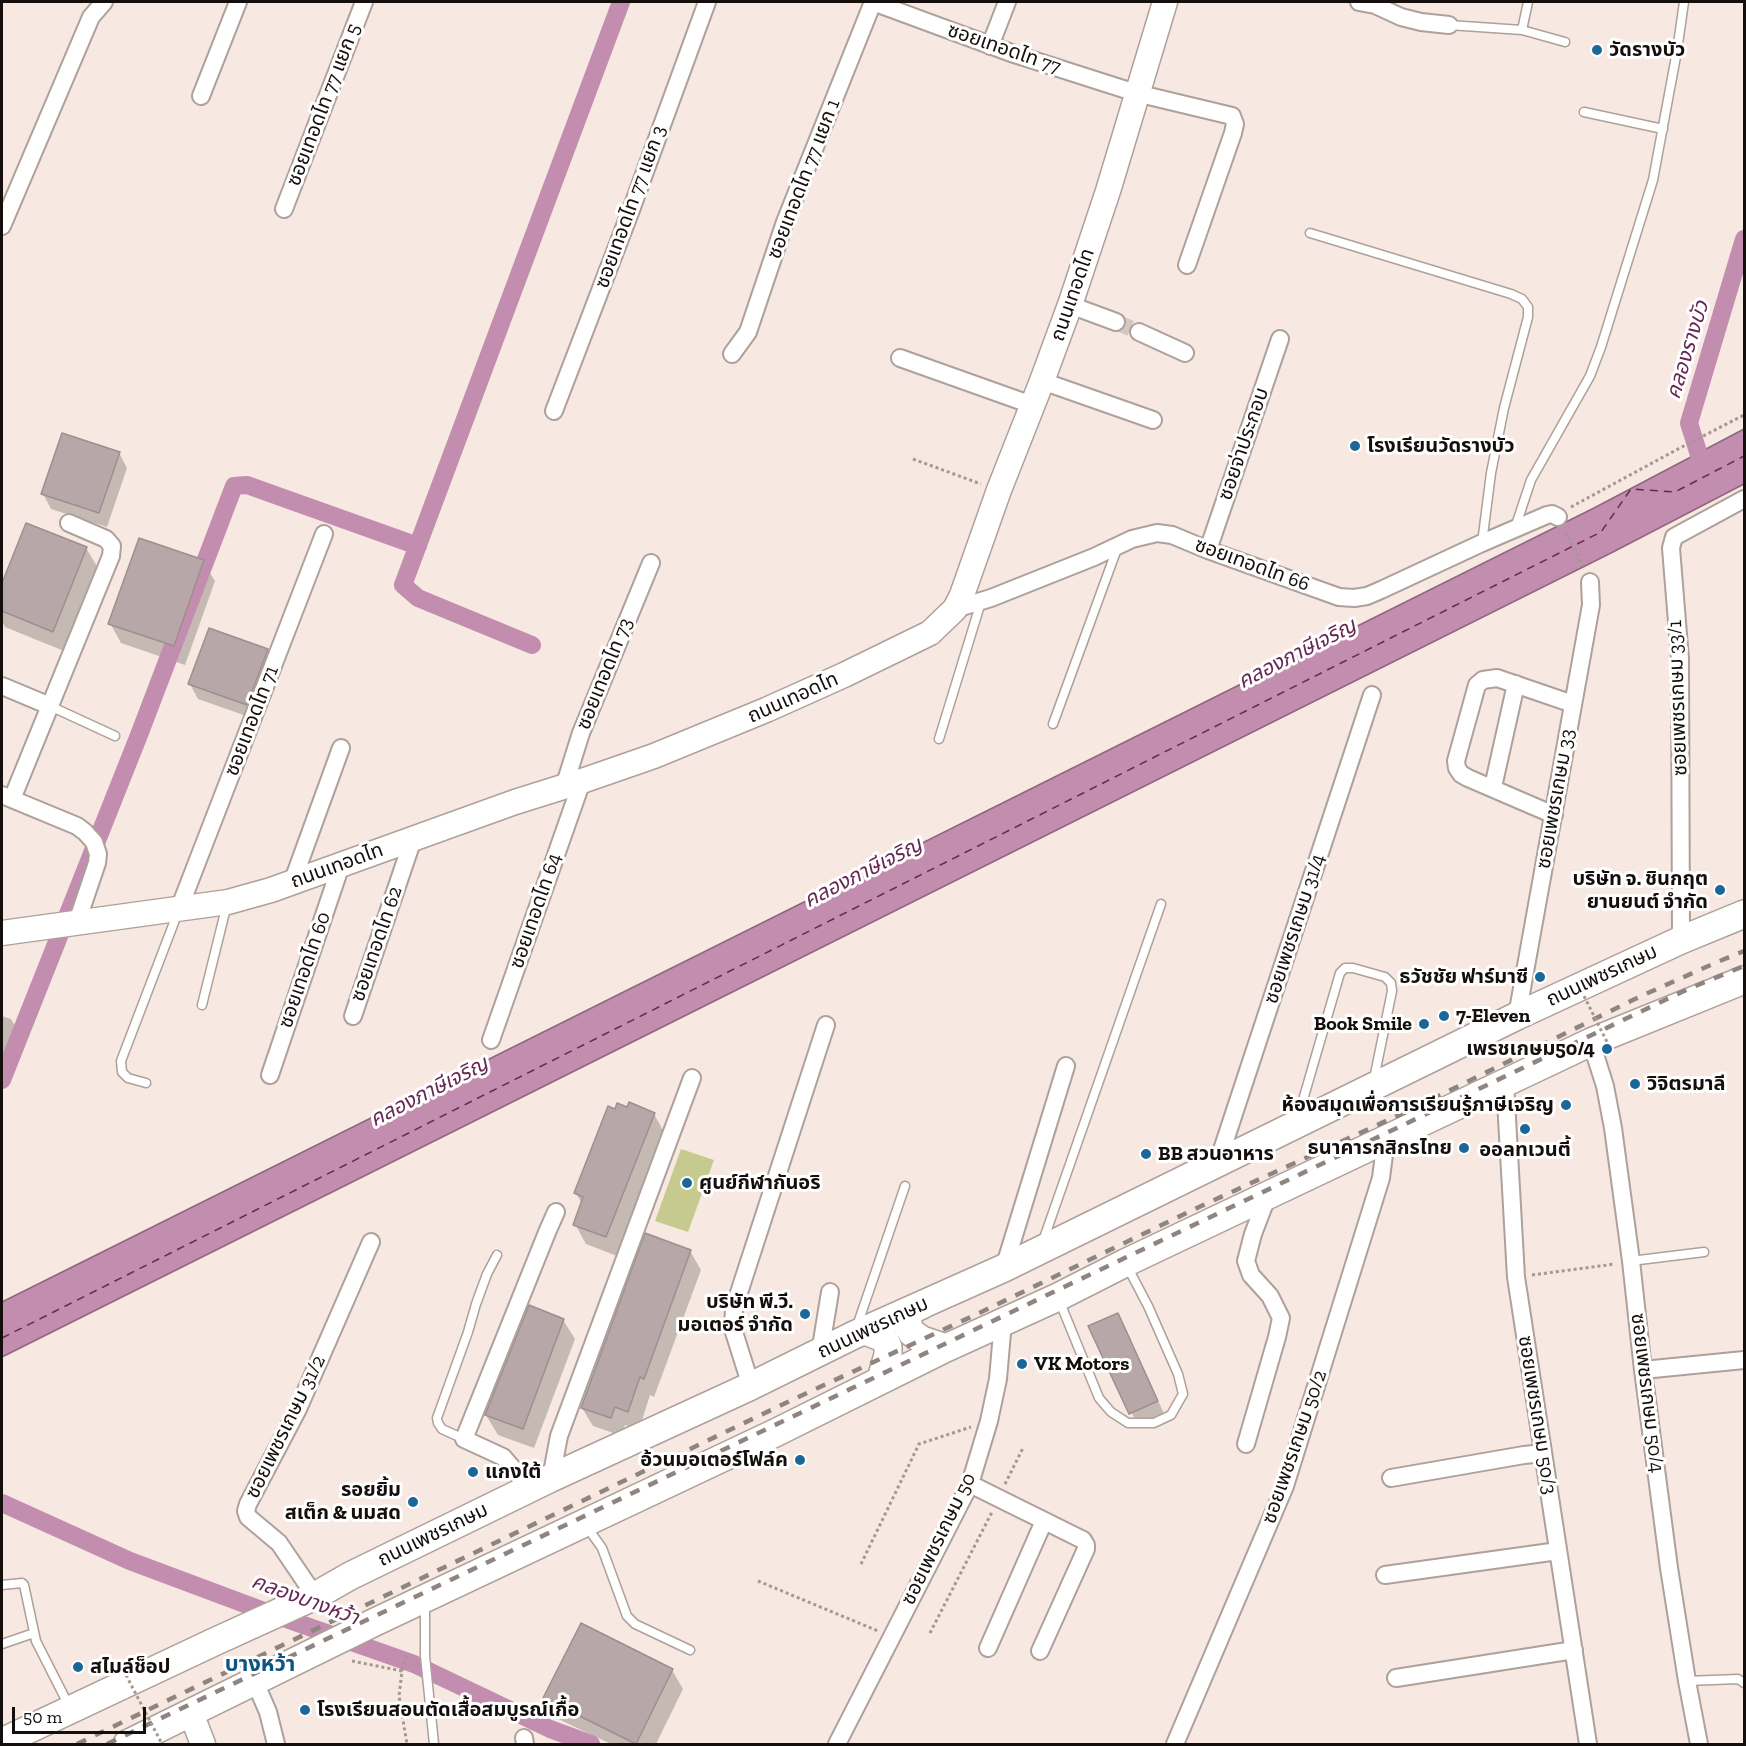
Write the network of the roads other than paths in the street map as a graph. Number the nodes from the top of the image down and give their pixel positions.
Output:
1 (104, 2) edge
2 (238, 2) edge
3 (364, 2) edge
4 (707, 2) edge
5 (873, 2) edge
6 (1007, 2) edge
7 (1165, 2) edge
8 (1359, 2) edge
9 (1528, 2) edge
10 (1684, 2) edge
11 (1449, 25) joint
12 (1522, 30) junction
13 (1565, 42) dead end
14 (990, 46) junction
15 (1136, 93) junction
16 (201, 96) dead end
17 (1584, 112) dead end
18 (1663, 129) junction
19 (284, 209) dead end
20 (2, 226) edge
21 (1310, 233) dead end
22 (1187, 265) dead end
23 (1070, 305) junction
24 (1116, 322) tunnel mouth
25 (1139, 332) tunnel mouth
26 (1280, 339) dead end
27 (1185, 353) dead end
28 (732, 354) dead end
29 (900, 358) dead end
30 (1042, 381) junction
31 (1032, 405) junction
32 (554, 411) dead end
33 (1153, 420) dead end
34 (1744, 499) edge
35 (1554, 516) road end
36 (69, 523) dead end
37 (1515, 529) junction
38 (324, 534) dead end
39 (1482, 543) junction
40 (1118, 546) junction
41 (1208, 550) junction
42 (651, 562) dead end
43 (1590, 582) road end
44 (981, 600) junction
45 (954, 609) junction
46 (1516, 684) junction
47 (2, 686) edge
48 (1372, 695) dead end
49 (1573, 704) junction
50 (50, 706) junction
51 (1053, 724) dead end
52 (115, 736) dead end
53 (939, 739) dead end
54 (341, 748) dead end
55 (573, 784) junction
56 (1493, 787) junction
57 (7, 797) edge
58 (1554, 815) junction
59 (413, 839) junction
60 (341, 865) junction
61 (292, 883) junction
62 (228, 902) junction
63 (1161, 904) dead end
64 (179, 909) junction
65 (1744, 915) edge
66 (77, 922) junction
67 (11, 931) edge
68 (1681, 940) junction
69 (1744, 980) edge
70 (202, 1005) dead end
71 (353, 1016) dead end
72 (1516, 1016) junction
73 (826, 1025) dead end
74 (491, 1040) dead end
75 (1602, 1047) junction
76 (1066, 1066) dead end
77 (270, 1075) dead end
78 (692, 1078) dead end
79 (146, 1083) dead end
80 (1505, 1083) junction
81 (1373, 1086) junction
82 (1297, 1124) junction
83 (1386, 1139) junction
84 (1218, 1162) junction
85 (905, 1186) dead end
86 (1268, 1195) junction
87 (556, 1212) dead end
88 (371, 1242) dead end
89 (1040, 1249) junction
90 (1704, 1252) dead end
91 (497, 1256) dead end
92 (1631, 1262) junction
93 (1125, 1263) junction
94 (1004, 1268) junction
95 (830, 1292) dead end
96 (1058, 1297) junction
97 (922, 1305) junction
98 (1003, 1321) junction
99 (860, 1333) junction
100 (946, 1348) junction
101 (820, 1353) junction
102 (1744, 1360) edge
103 (1643, 1370) junction
104 (881, 1379) junction
105 (751, 1386) junction
106 (464, 1439) junction
107 (1246, 1444) dead end
108 (1543, 1454) junction
109 (1391, 1478) dead end
110 (540, 1483) junction
111 (970, 1484) junction
112 (1044, 1521) junction
113 (585, 1523) junction
114 (1558, 1551) junction
115 (1385, 1575) dead end
116 (2, 1585) edge
117 (315, 1596) junction
118 (425, 1599) junction
119 (34, 1633) junction
120 (2, 1644) edge
121 (988, 1648) dead end
122 (690, 1650) dead end
123 (1574, 1650) junction
124 (1040, 1651) dead end
125 (1396, 1678) dead end
126 (1687, 1681) junction
127 (255, 1682) junction
128 (1744, 1683) edge
129 (70, 1709) junction
130 (191, 1713) junction
131 (2, 1742) edge
132 (127, 1744) edge
133 (203, 1744) edge
134 (276, 1744) edge
135 (435, 1744) edge
136 (837, 1744) edge
137 (1176, 1744) edge
138 (1588, 1744) edge
139 (1700, 1744) edge

1 - 20 street
2 - 16 street
3 - 19 street, ซอยเทอดไท 77 แยก 5
4 - 32 street, ซอยเทอดไท 77 แยก 3
5 - 14 street, ซอยเทอดไท 77
5 - 28 street, ซอยเทอดไท 77 แยก 1
6 - 14 street
7 - 15 main road, ถนนเทอดไท
8 - 11 street
9 - 12 lane
10 - 18 lane
11 - 12 lane
12 - 13 lane
14 - 15 street, ซอยเทอดไท 77
15 - 22 street, ซอยเทอดไท 77
15 - 23 main road, ถนนเทอดไท
17 - 18 lane
18 - 37 lane
21 - 39 lane
23 - 24 street
23 - 30 main road, ถนนเทอดไท
25 - 27 street
26 - 41 street, ซอยจ่าประกอบ
29 - 31 street
30 - 31 main road, ถนนเทอดไท
30 - 33 street
31 - 45 main road, ถนนเทอดไท
34 - 68 street, ซอยเพชรเกษม 33/1
35 - 37 street, ซอยเทอดไท 66
36 - 50 street
37 - 39 street, ซอยเทอดไท 66
38 - 64 street, ซอยเทอดไท 71
39 - 41 street, ซอยเทอดไท 66
40 - 41 street, ซอยเทอดไท 66
40 - 44 street, ซอยเทอดไท 66
40 - 51 lane
42 - 55 street, ซอยเทอดไท 73
43 - 49 street, ซอยเพชรเกษม 33
44 - 45 street, ซอยเทอดไท 66
44 - 53 lane
45 - 55 main road, ถนนเทอดไท
46 - 49 street
46 - 56 street
46 - 56 street
47 - 50 street
48 - 84 street, ซอยเพชรเกษม 31/4
49 - 58 street, ซอยเพชรเกษม 33
50 - 52 lane
50 - 57 street
54 - 61 street
55 - 59 main road, ถนนเทอดไท
55 - 74 street, ซอยเทอดไท 64
56 - 58 street
57 - 66 street
58 - 72 street, ซอยเพชรเกษม 33
59 - 60 main road, ถนนเทอดไท
59 - 71 street, ซอยเทอดไท 62
60 - 61 main road, ถนนเทอดไท
60 - 77 street, ซอยเทอดไท 60
61 - 62 main road, ถนนเทอดไท
62 - 64 main road, ถนนเทอดไท
62 - 70 lane
63 - 89 lane
64 - 66 main road, ถนนเทอดไท
64 - 79 lane
65 - 68 main road, ถนนเพชรเกษม
66 - 67 main road, ถนนเทอดไท
68 - 72 main road, ถนนเพชรเกษม
69 - 75 main road
72 - 81 main road, ถนนเพชรเกษม
73 - 105 street
75 - 80 main road
75 - 92 street, ซอยเพชรเกษม 50/4
76 - 94 street
78 - 110 street
80 - 83 main road
80 - 108 street, ซอยเพชรเกษม 50/3
81 - 82 main road, ถนนเพชรเกษม
81 - 82 lane
82 - 84 main road, ถนนเพชรเกษม
83 - 86 main road
83 - 137 street, ซอยเพชรเกษม 50/2
84 - 89 main road, ถนนเพชรเกษม
85 - 99 lane
86 - 93 main road
86 - 107 street
87 - 106 street
88 - 117 street, ซอยเพชรเกษม 31/2
89 - 94 main road, ถนนเพชรเกษม
90 - 92 lane
91 - 106 lane
92 - 103 street, ซอยเพชรเกษม 50/4
93 - 96 main road
93 - 96 lane
94 - 97 main road, ถนนเพชรเกษม
95 - 101 street
96 - 98 main road
97 - 99 main road, ถนนเพชรเกษม
97 - 100 main road
98 - 100 main road
98 - 111 street, ซอยเพชรเกษม 50
99 - 101 main road, ถนนเพชรเกษม
99 - 104 main road
100 - 104 main road
101 - 105 main road, ถนนเพชรเกษม
102 - 103 street
103 - 126 street, ซอยเพชรเกษม 50/4
104 - 113 main road
105 - 110 main road, ถนนเพชรเกษม
106 - 110 street
108 - 109 street
108 - 114 street, ซอยเพชรเกษม 50/3
110 - 117 main road, ถนนเพชรเกษม
111 - 112 street
111 - 136 street, ซอยเพชรเกษม 50
112 - 121 street
112 - 124 street
113 - 118 main road
113 - 122 lane
114 - 115 street
114 - 123 street, ซอยเพชรเกษม 50/3
116 - 119 lane
117 - 129 main road, ถนนเพชรเกษม
118 - 127 main road
118 - 135 lane
119 - 120 lane
119 - 129 lane
123 - 125 street
123 - 138 street, ซอยเพชรเกษม 50/3
126 - 128 lane
126 - 139 street, ซอยเพชรเกษม 50/4
127 - 130 main road
127 - 134 street
129 - 131 main road, ถนนเพชรเกษม
130 - 132 main road
130 - 133 main road

